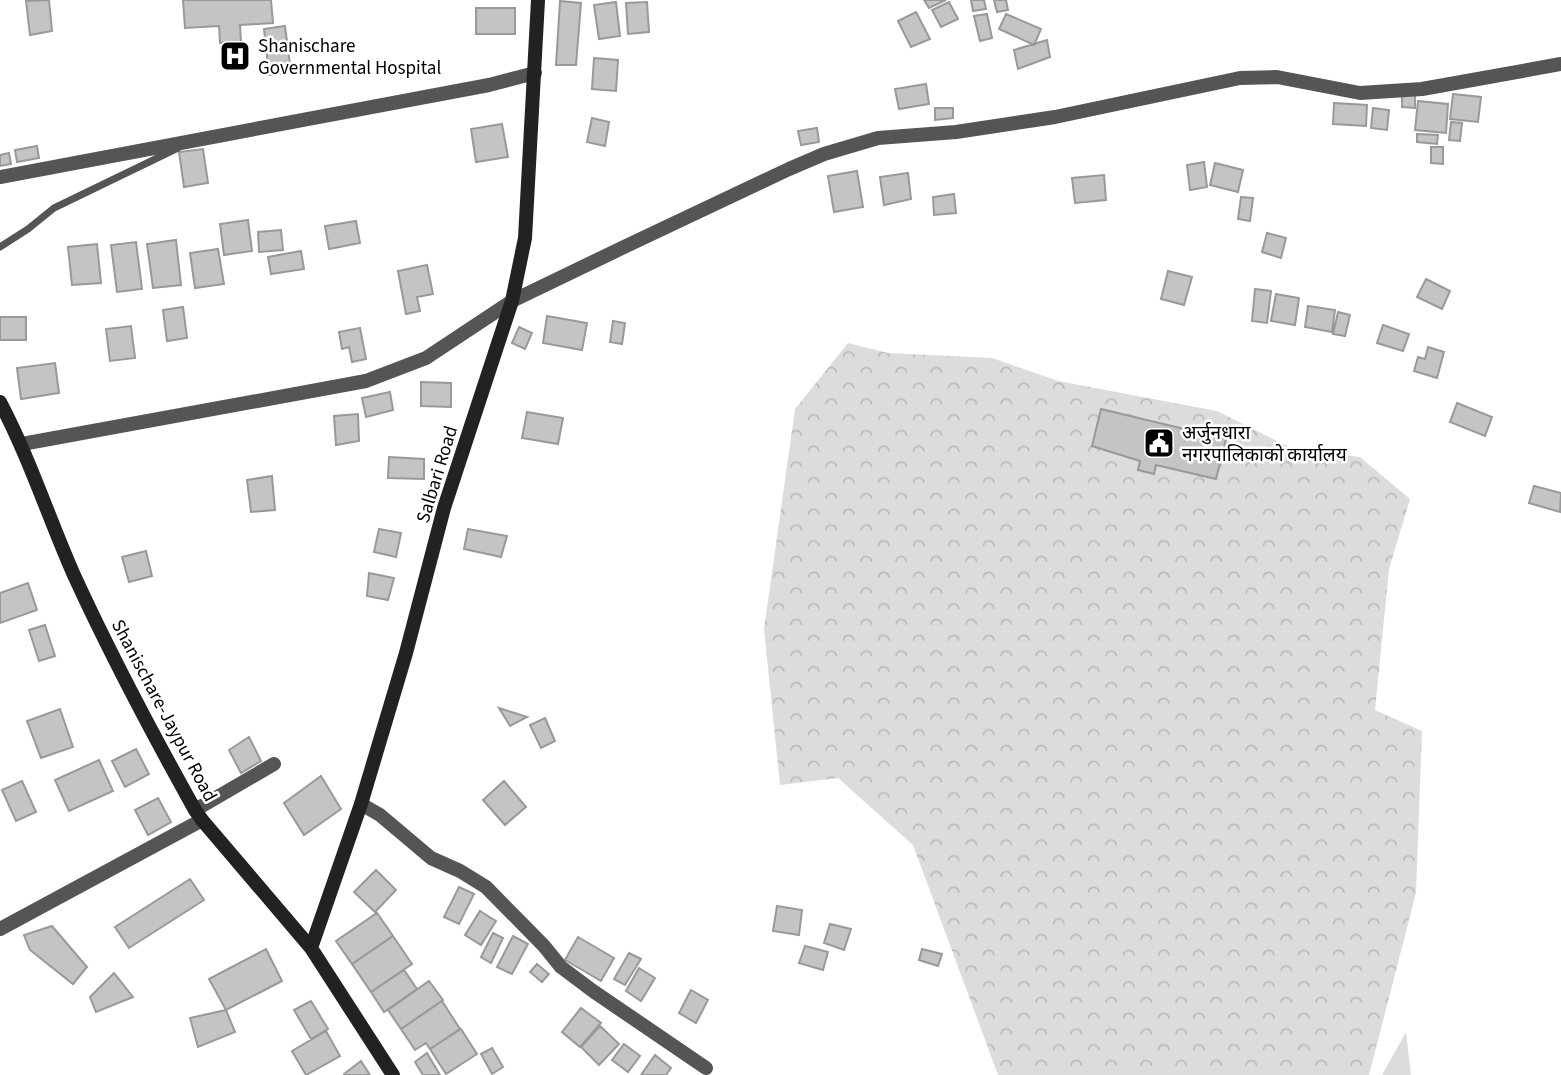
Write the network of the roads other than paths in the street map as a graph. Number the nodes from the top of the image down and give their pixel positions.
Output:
1 (538, 0) edge
2 (1561, 64) edge
3 (535, 73) junction
4 (191, 142) junction
5 (0, 177) edge
6 (0, 247) edge
7 (512, 302) junction
8 (0, 402) edge
9 (22, 444) junction
10 (274, 764) dead end
11 (361, 804) junction
12 (199, 815) junction
13 (0, 929) edge
14 (311, 948) junction
15 (706, 1068) dead end
16 (393, 1075) edge

1 - 3 street, Salbari Road
2 - 7 street
3 - 4 street
3 - 7 street, Salbari Road
4 - 5 street
4 - 6 lane
7 - 9 street
7 - 11 street, Salbari Road
8 - 9 street, Shanischare-Jaypur Road
9 - 12 street, Shanischare-Jaypur Road
10 - 12 street
11 - 14 street, Salbari Road
11 - 15 street
12 - 13 street
12 - 14 street, Shanischare-Jaypur Road
14 - 16 street, Shanischare-Jaypur Road

